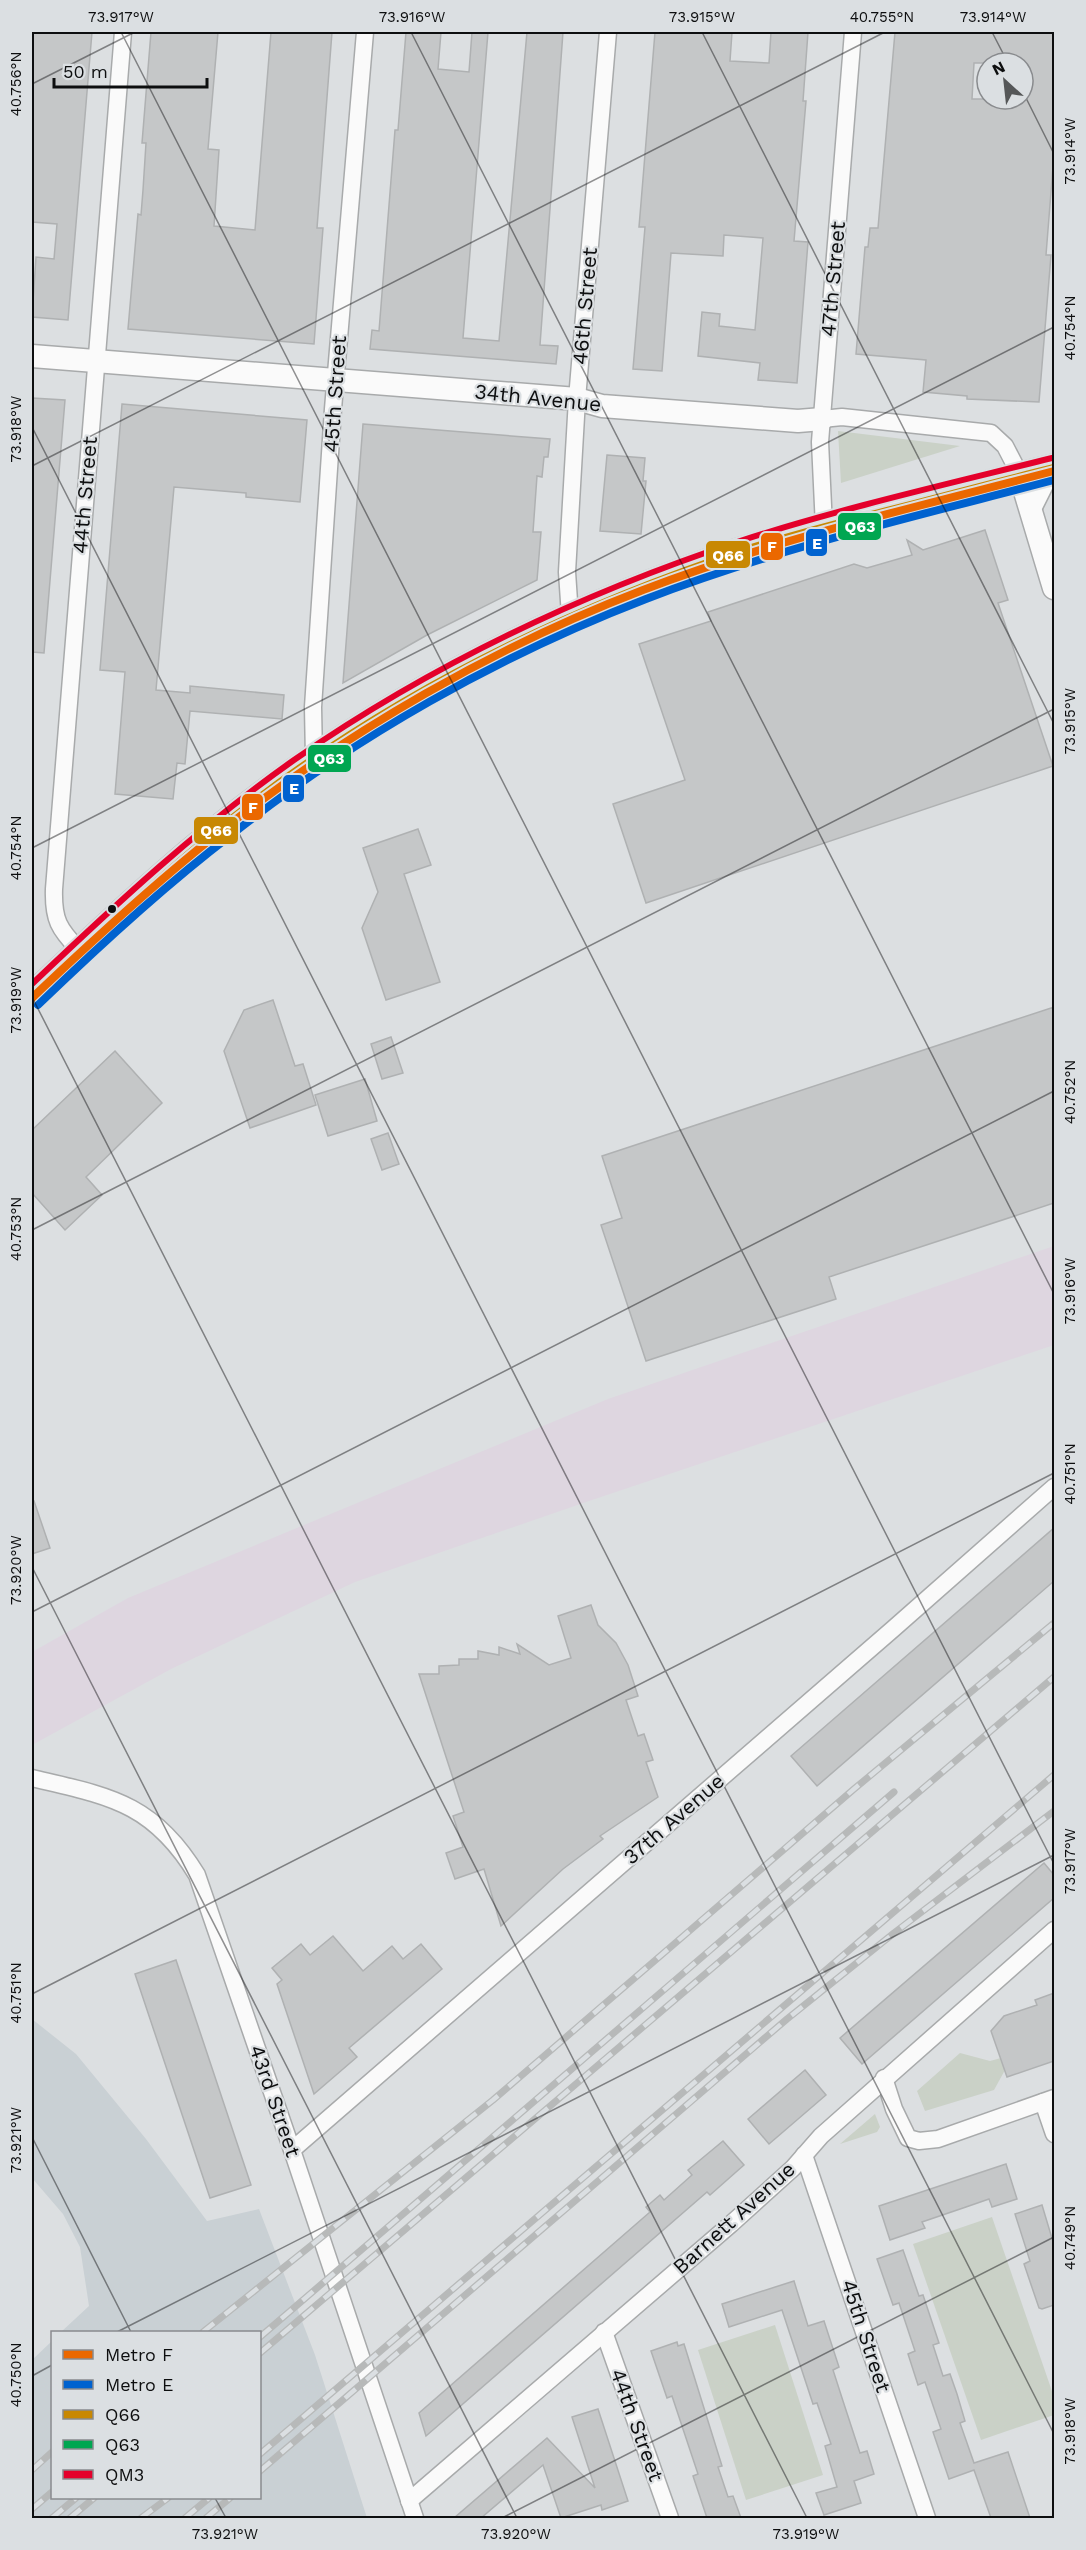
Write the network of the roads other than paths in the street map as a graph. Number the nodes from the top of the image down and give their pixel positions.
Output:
1 (123, 32) edge
2 (365, 32) edge
3 (608, 32) edge
4 (853, 32) edge
5 (32, 356) edge
6 (96, 361) junction
7 (336, 380) junction
8 (578, 399) junction
9 (822, 418) junction
10 (1054, 467) edge
11 (1020, 476) junction
12 (1031, 513) junction
13 (824, 526) junction
14 (1054, 588) edge
15 (570, 616) junction
16 (314, 758) junction
17 (79, 950) junction
18 (32, 996) edge
19 (1054, 1487) edge
20 (32, 1778) edge
21 (1054, 1929) edge
22 (884, 2078) junction
23 (1049, 2100) edge
24 (1054, 2134) edge
25 (292, 2150) junction
26 (804, 2155) junction
27 (604, 2332) junction
28 (409, 2501) junction
29 (415, 2518) edge
30 (670, 2518) edge
31 (927, 2518) edge

1 - 6 street, 44th Street
2 - 7 street, 45th Street
3 - 8 street, 46th Street
4 - 9 street, 47th Street
5 - 6 street, 34th Avenue
6 - 7 street, 34th Avenue
6 - 17 street, 44th Street
7 - 8 street, 34th Avenue
7 - 16 street, 45th Street
8 - 9 street, 34th Avenue
8 - 15 street, 46th Street
9 - 11 street, 34th Avenue
9 - 13 street, 47th Street
10 - 11 main road
10 - 12 street
11 - 12 street
11 - 13 main road
12 - 14 street
13 - 15 main road
15 - 16 main road
16 - 17 main road
17 - 18 main road
19 - 25 street, 37th Avenue
20 - 25 street, 43rd Street
21 - 22 street, Barnett Avenue
22 - 23 street
22 - 26 street, Barnett Avenue
23 - 24 street
25 - 28 street, 43rd Street
26 - 27 street, Barnett Avenue
26 - 31 street, 45th Street
27 - 28 street, Barnett Avenue
27 - 30 street, 44th Street
28 - 29 street, 43rd Street

